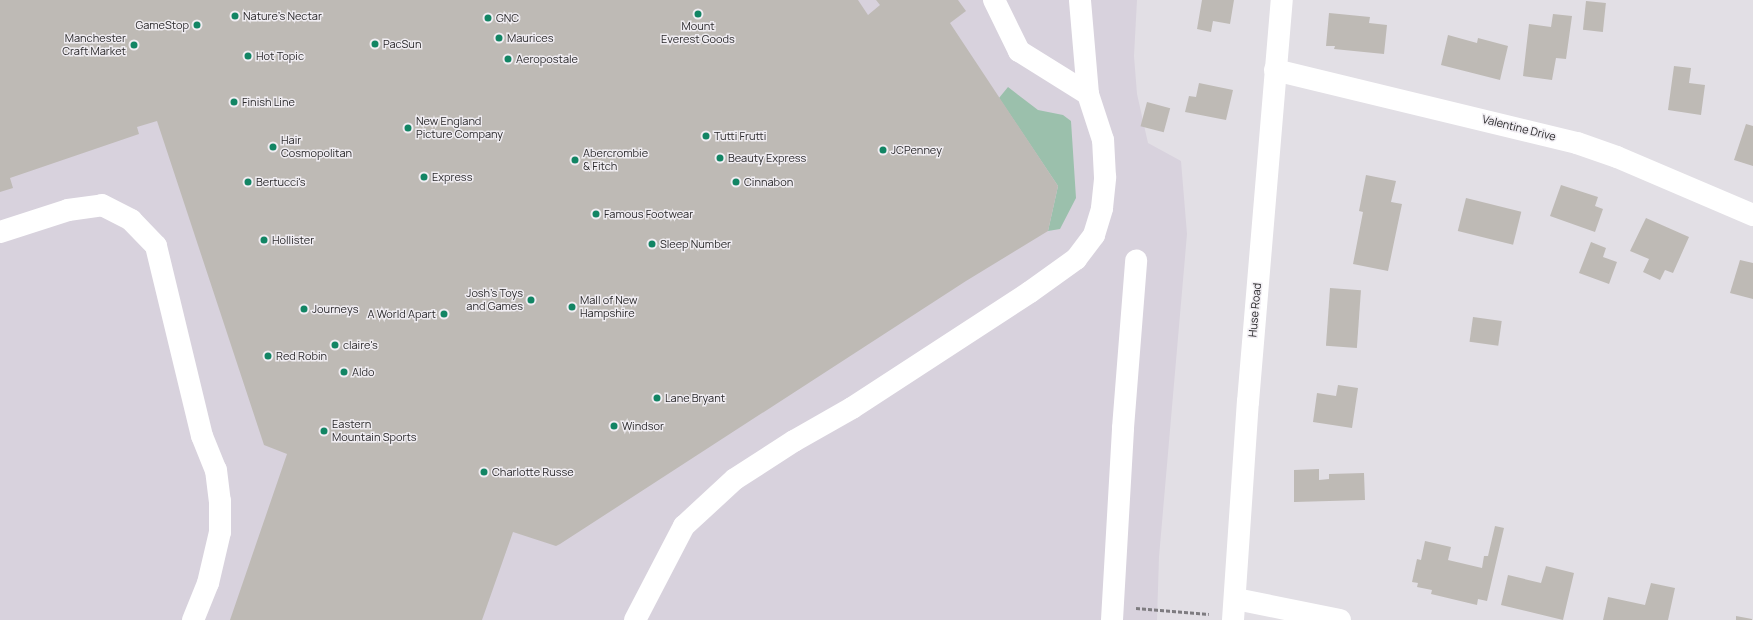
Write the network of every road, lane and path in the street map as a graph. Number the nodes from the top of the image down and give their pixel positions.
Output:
1 (994, 0) edge
2 (1080, 0) edge
3 (1282, 0) edge
4 (1275, 70) junction
5 (1088, 94) junction
6 (1753, 214) edge
7 (0, 232) edge
8 (1136, 261) dead end
9 (1236, 599) junction
10 (1164, 610) dead end
11 (1212, 614) dead end
12 (193, 620) edge
13 (635, 620) edge
14 (1112, 620) edge
15 (1233, 620) edge
16 (1340, 620) edge

1 - 5 street
2 - 5 street
3 - 4 street, Huse Road
4 - 6 street, Valentine Drive
4 - 9 street, Huse Road
5 - 13 street
7 - 12 street
8 - 14 street
9 - 15 street, Huse Road
9 - 16 street
10 - 11 path

